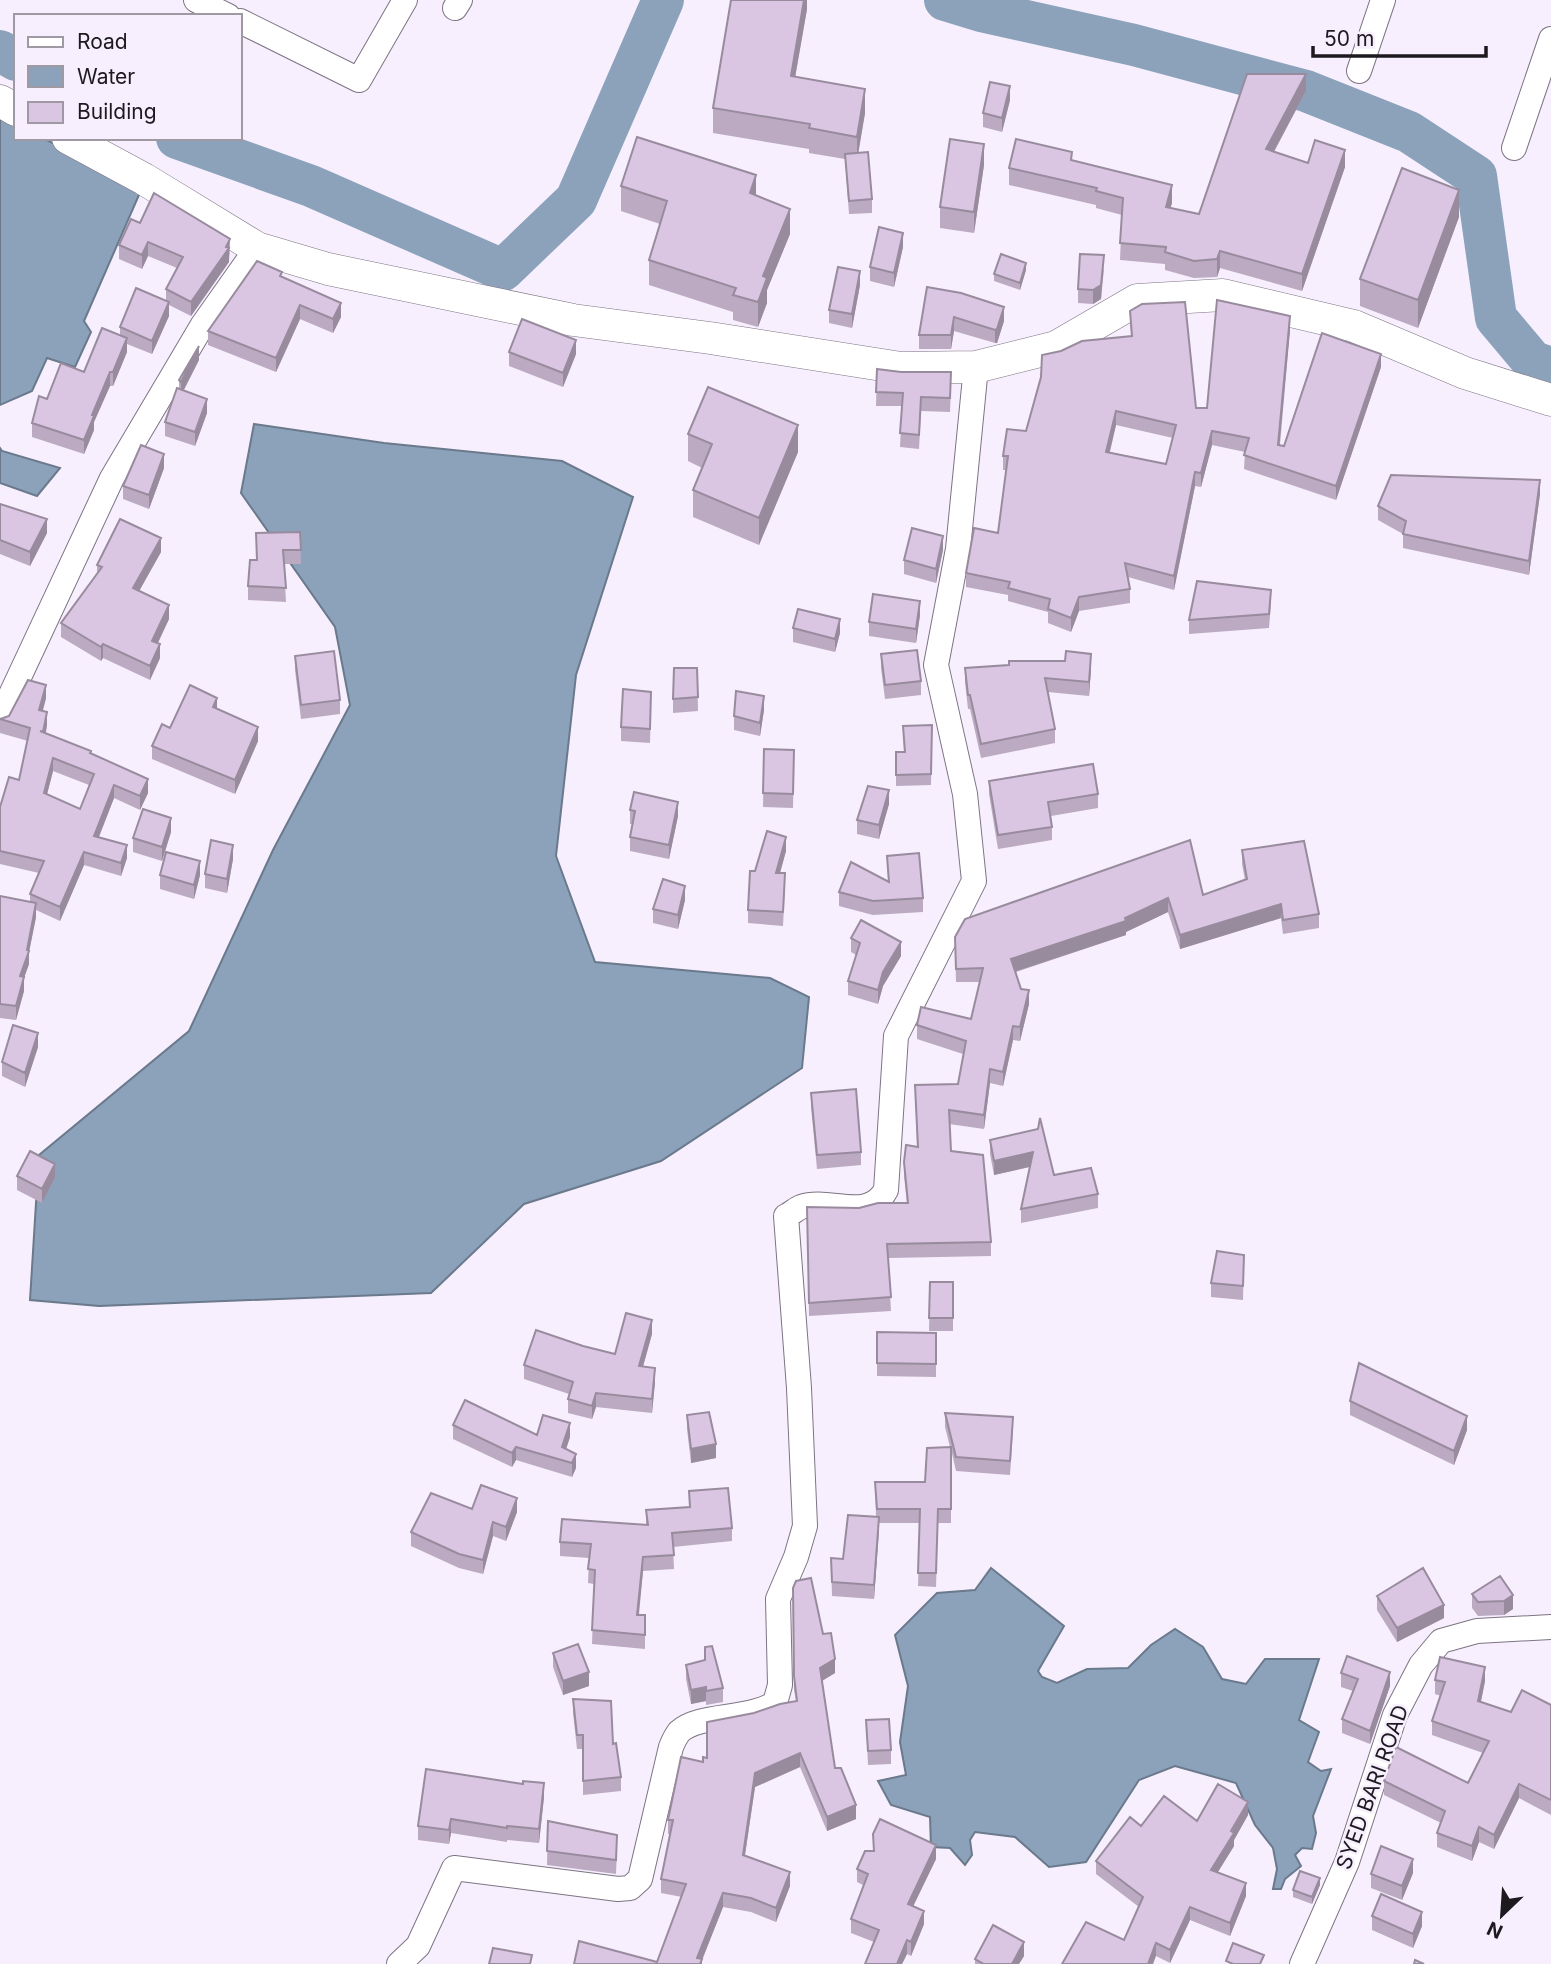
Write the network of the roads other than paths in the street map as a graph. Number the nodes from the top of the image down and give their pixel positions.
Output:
1 (196, 0) edge
2 (405, 0) edge
3 (1383, 0) edge
4 (224, 14) edge
5 (242, 22) edge
6 (1551, 39) edge
7 (1359, 71) dead end
8 (72, 140) edge
9 (1514, 148) dead end
10 (257, 248) junction
11 (976, 367) junction
12 (1551, 400) edge
13 (0, 718) edge
14 (1551, 1627) edge
15 (399, 1964) edge
16 (1302, 1964) edge

1 - 4 street
2 - 5 street
3 - 7 street
6 - 9 street
8 - 10 street
10 - 11 street
10 - 13 street
11 - 12 street
11 - 15 street
14 - 16 street, SYED BARI ROAD

